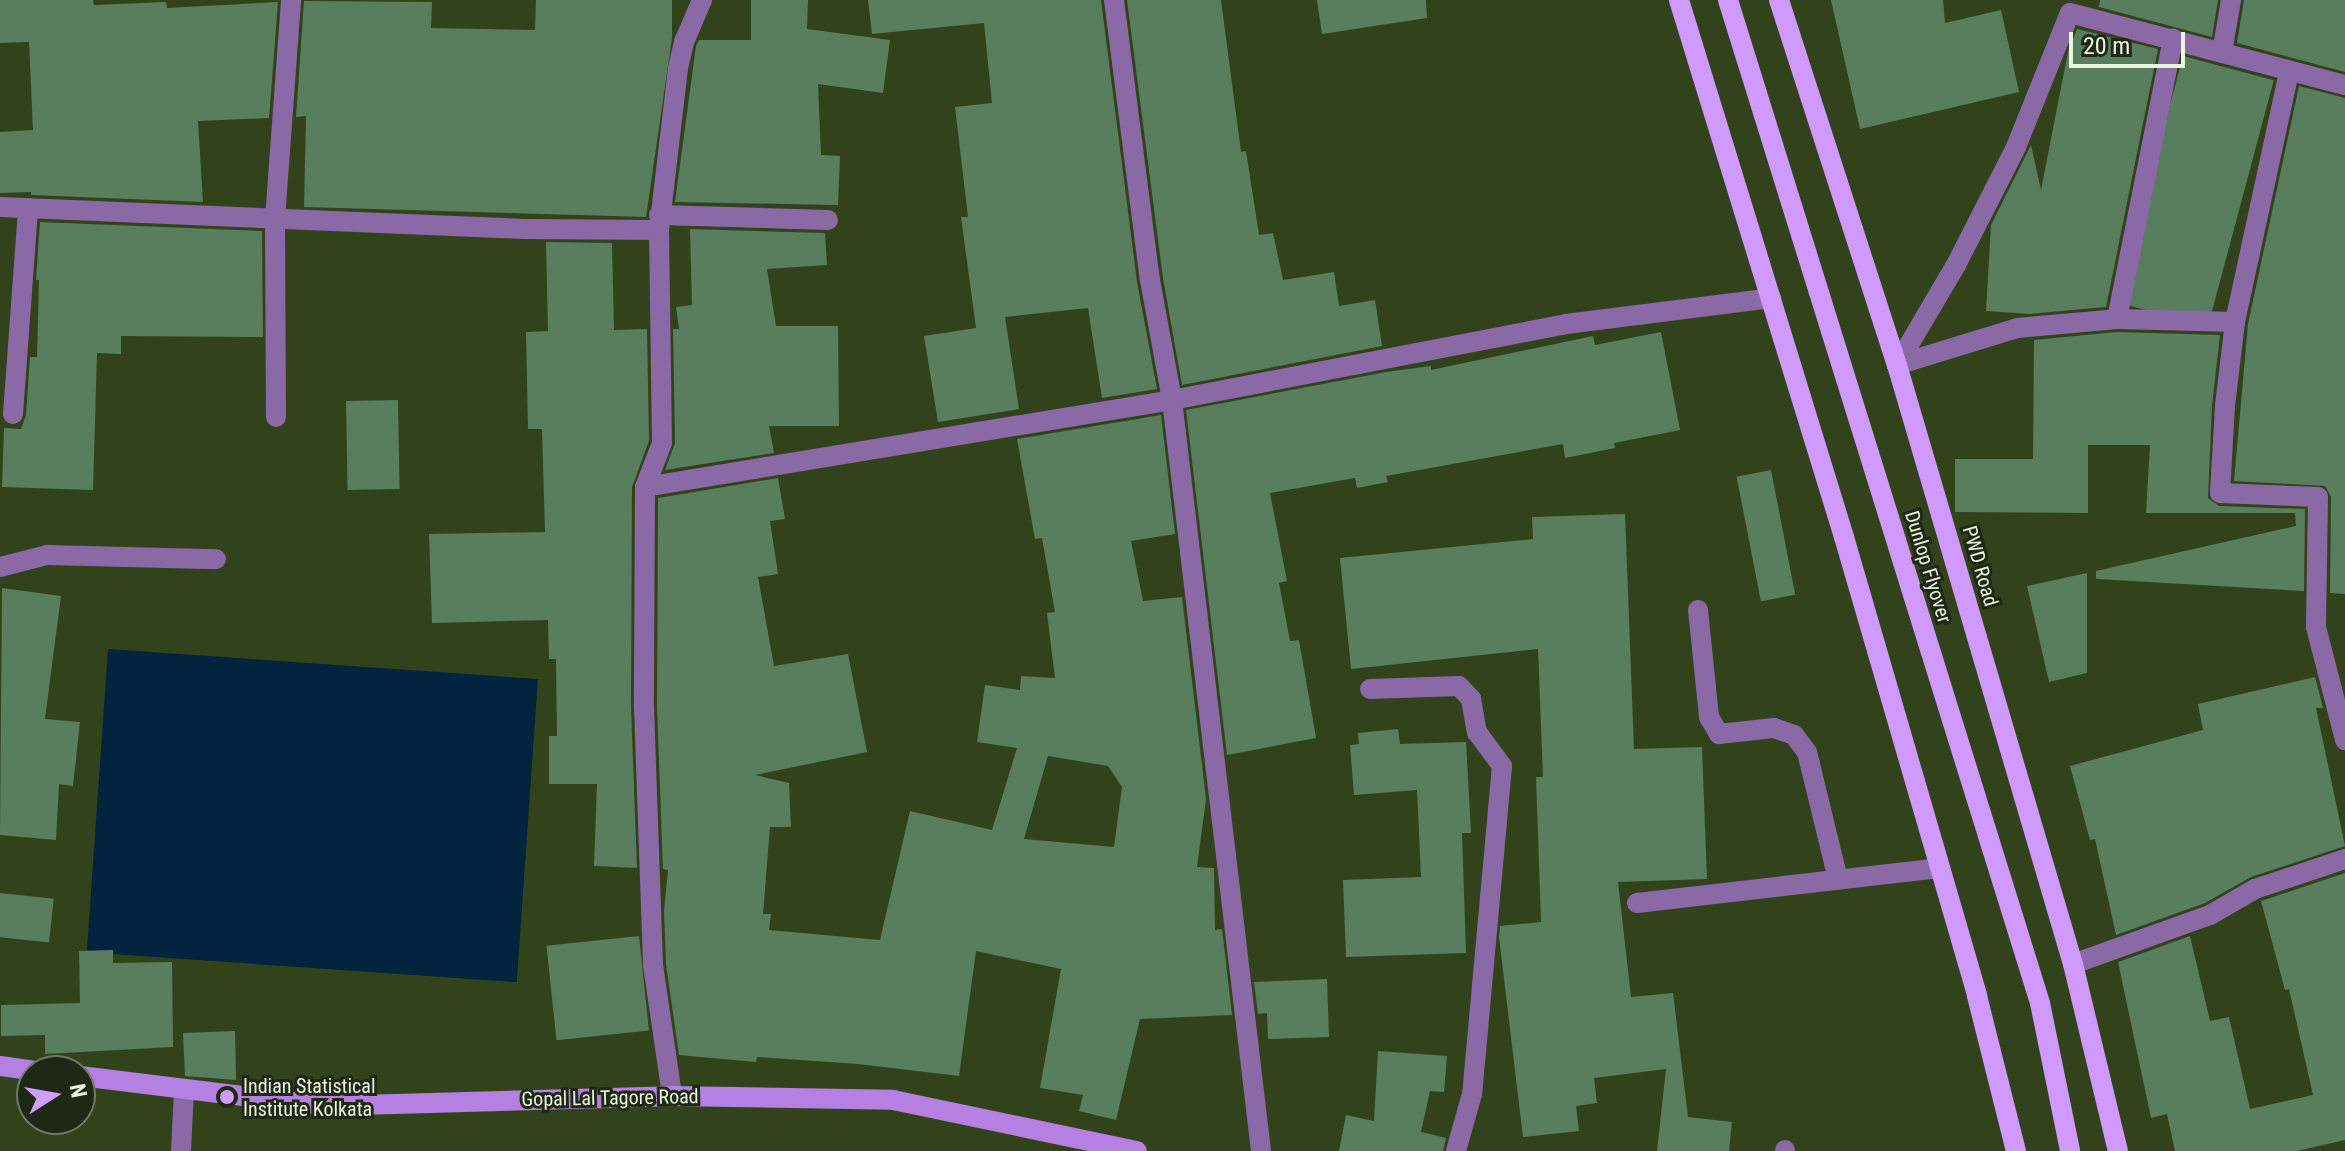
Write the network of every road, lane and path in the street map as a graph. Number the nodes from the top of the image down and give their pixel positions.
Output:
1 (291, 0) edge
2 (702, 0) edge
3 (1114, 0) edge
4 (1679, 0) edge
5 (1728, 0) edge
6 (1779, 0) edge
7 (2231, 0) edge
8 (2070, 6) edge
9 (2173, 39) junction
10 (2222, 53) junction
11 (2289, 72) junction
12 (2345, 85) edge
13 (0, 207) edge
14 (28, 209) junction
15 (275, 219) junction
16 (828, 220) dead end
17 (659, 222) junction
18 (1771, 298) junction
19 (2117, 319) junction
20 (2235, 322) junction
21 (1897, 365) junction
22 (1172, 400) junction
23 (13, 414) dead end
24 (276, 417) dead end
25 (645, 487) junction
26 (216, 559) dead end
27 (0, 567) edge
28 (1698, 610) dead end
29 (1370, 689) dead end
30 (2345, 740) edge
31 (2345, 859) edge
32 (1939, 868) junction
33 (1838, 879) junction
34 (1637, 903) dead end
35 (2073, 964) junction
36 (96, 1078) edge
37 (184, 1089) junction
38 (672, 1096) junction
39 (181, 1151) edge
40 (1137, 1151) edge
41 (1261, 1151) edge
42 (1456, 1151) edge
43 (2016, 1151) edge
44 (2070, 1151) edge
45 (2118, 1151) edge

1 - 15 street
2 - 17 street
3 - 22 street
4 - 18 main road
5 - 44 main road, Dunlop Flyover
6 - 21 main road, PWD Road
7 - 10 street
8 - 9 street
8 - 21 street
9 - 10 street
9 - 19 street
10 - 11 street
11 - 12 street
11 - 20 street
13 - 14 street
14 - 15 street
14 - 23 street
15 - 17 street
15 - 24 street
16 - 17 street
17 - 25 street
18 - 22 street
18 - 32 main road
19 - 20 street
19 - 21 street
20 - 30 street
21 - 35 main road, PWD Road
22 - 25 street
22 - 41 street
25 - 38 street
26 - 27 street
28 - 33 street
29 - 42 street
31 - 35 street
32 - 33 street
32 - 43 main road
33 - 34 street
35 - 45 main road, PWD Road
36 - 37 street, Gopal Lal Tagore Road
37 - 38 street, Gopal Lal Tagore Road
37 - 39 street
38 - 40 street, Gopal Lal Tagore Road

